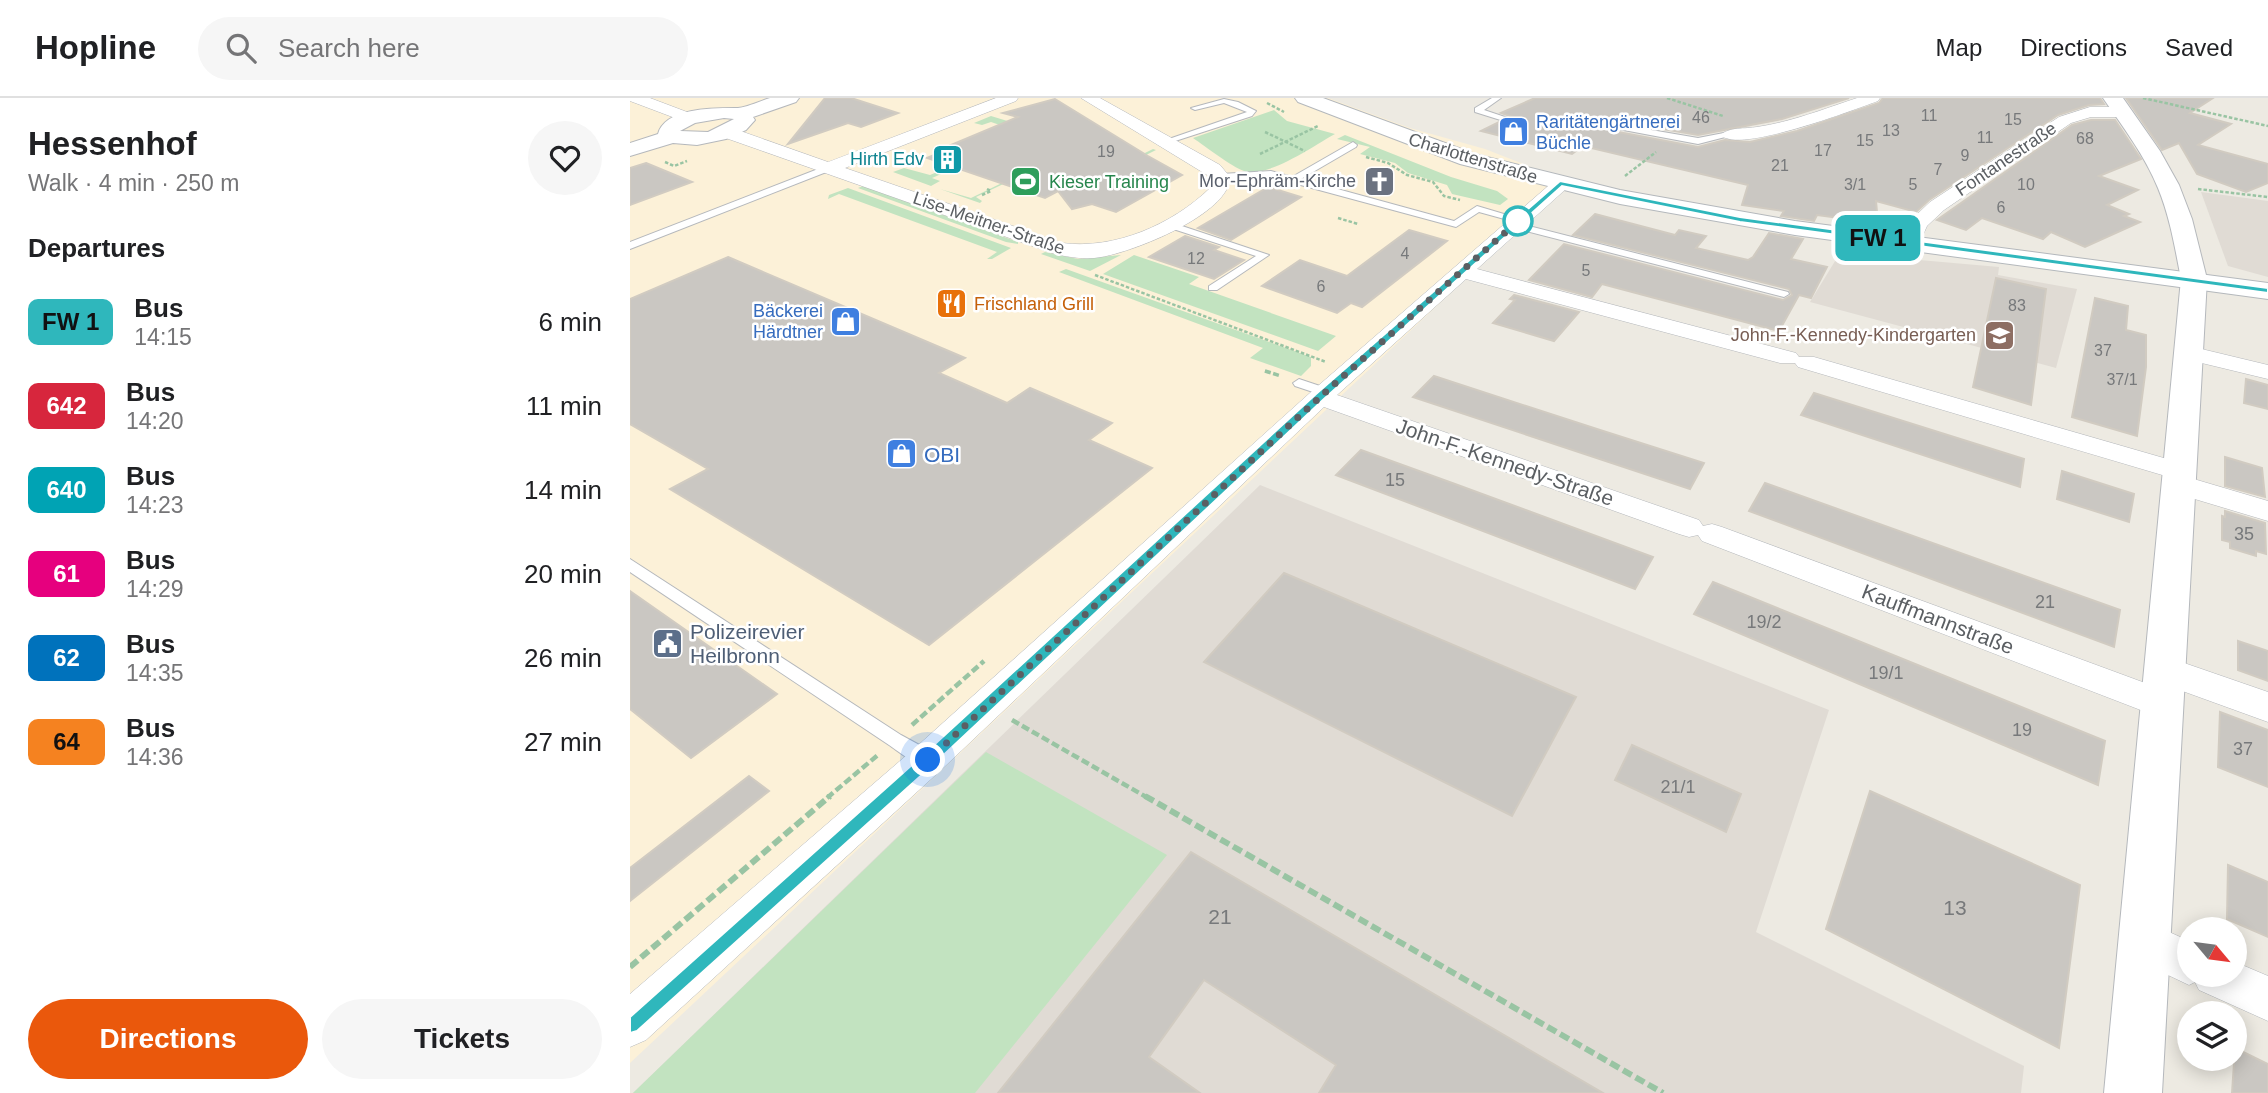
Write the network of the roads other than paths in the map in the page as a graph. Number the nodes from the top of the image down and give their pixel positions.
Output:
1 (635, 98) edge
2 (789, 98) edge
3 (1010, 98) edge
4 (1089, 98) edge
5 (1305, 98) edge
6 (1497, 98) edge
7 (1872, 98) edge
8 (2118, 105) edge
9 (1205, 113) dead end
10 (741, 114) junction
11 (689, 118) junction
12 (1215, 118) dead end
13 (1225, 122) junction
14 (1523, 126) dead end
15 (1616, 126) dead end
16 (726, 132) junction
17 (1729, 135) joint
18 (672, 136) junction
19 (1169, 142) junction
20 (1353, 145) dead end
21 (630, 150) edge
22 (831, 167) junction
23 (1219, 174) junction
24 (1293, 180) junction
25 (1560, 184) junction
26 (1516, 223) junction
27 (1167, 224) junction
28 (1911, 242) junction
29 (630, 246) edge
30 (1461, 271) junction
31 (2193, 279) junction
32 (1213, 288) dead end
33 (2268, 290) edge
34 (1784, 294) dead end
35 (2189, 353) junction
36 (2268, 372) edge
37 (1322, 387) junction
38 (2178, 478) junction
39 (2268, 510) edge
40 (1701, 530) joint
41 (630, 564) edge
42 (2164, 687) junction
43 (2268, 707) edge
44 (928, 760) junction
45 (2145, 942) junction
46 (2177, 957) edge
47 (2241, 987) edge
48 (2268, 999) edge
49 (630, 1024) edge
50 (2133, 1093) edge

1 - 11 street
2 - 10 street
3 - 22 street
4 - 19 street
5 - 25 street, Charlottenstraße
6 - 14 lane
7 - 17 street
8 - 28 street, Fontanestraße
8 - 31 street
9 - 13 lane
10 - 11 street
10 - 16 street
11 - 18 street
12 - 13 lane
13 - 19 lane
15 - 17 lane
16 - 18 street
16 - 22 street, Lise-Meitner-Straße
18 - 21 street
19 - 23 street
20 - 24 lane
22 - 27 street, Lise-Meitner-Straße
22 - 29 lane
23 - 24 lane
23 - 27 street, Lise-Meitner-Straße
24 - 26 lane
25 - 26 street
25 - 28 street, Charlottenstraße
26 - 30 street
26 - 34 lane
27 - 32 lane
28 - 31 street, Charlottenstraße
30 - 37 street
30 - 38 street
31 - 33 street, Charlottenstraße
31 - 35 street
35 - 36 street
35 - 38 street
37 - 40 street, John-F.-Kennedy-Straße
37 - 44 street
38 - 39 street
38 - 42 street
40 - 42 street, Kauffmannstraße
41 - 44 lane
42 - 43 street, Kauffmannstraße
42 - 45 street
44 - 49 street
45 - 46 street
45 - 50 street
47 - 48 street

